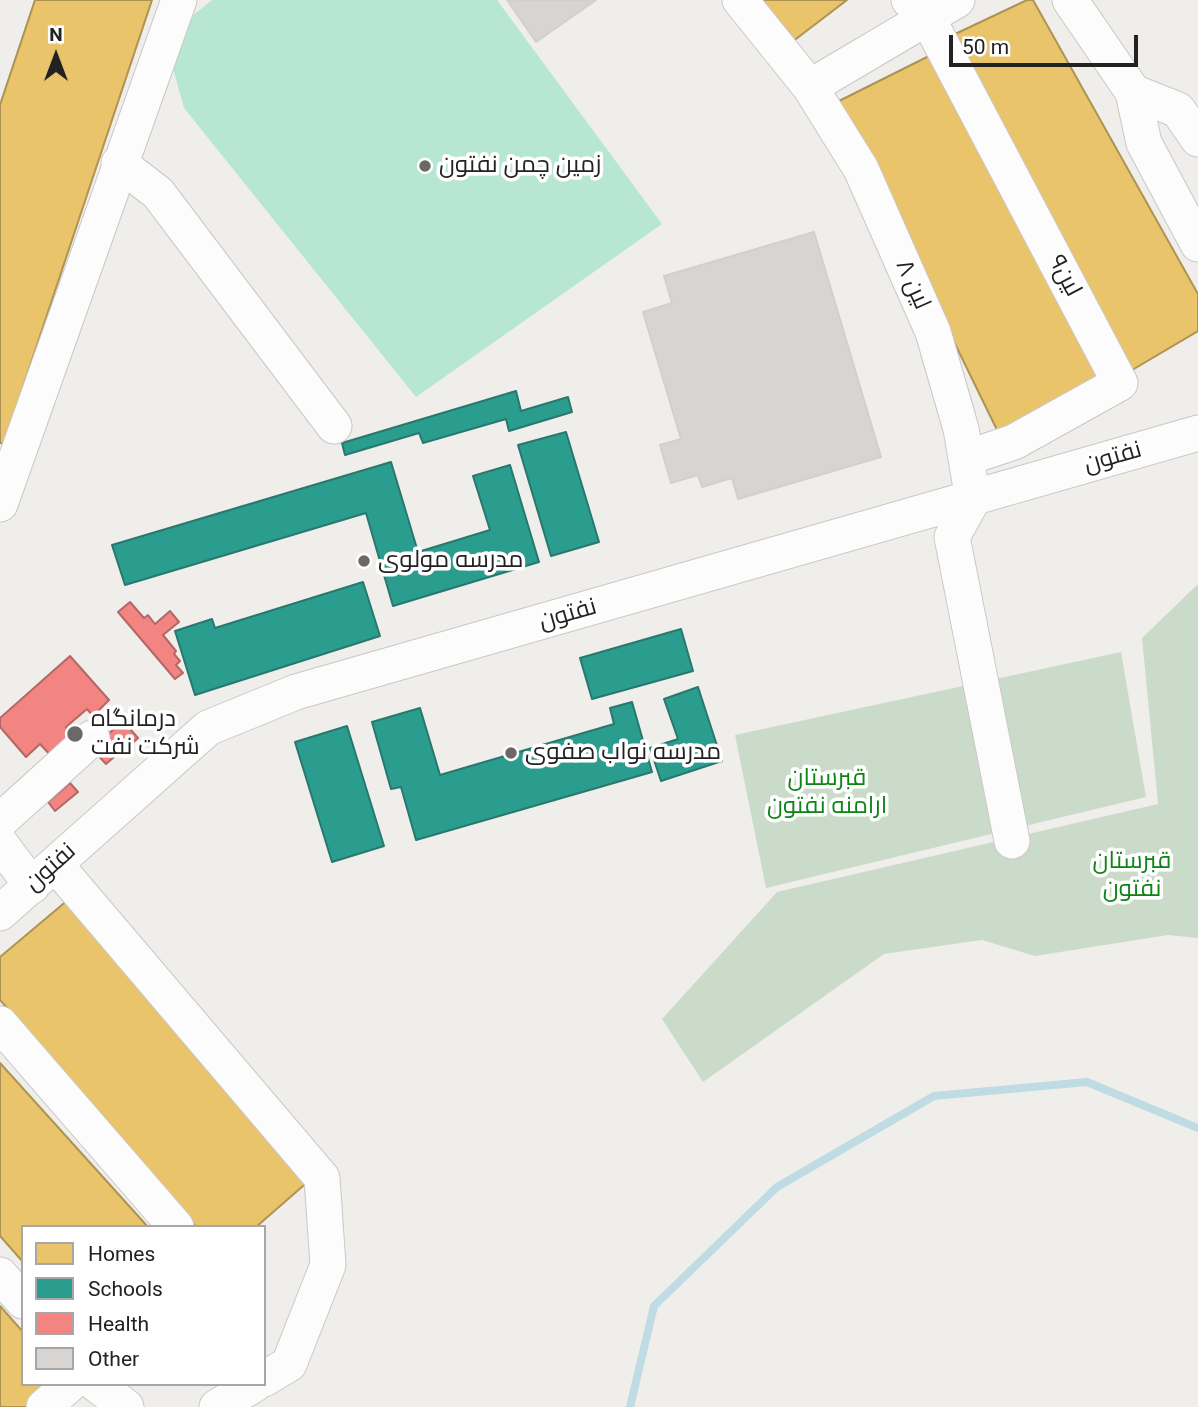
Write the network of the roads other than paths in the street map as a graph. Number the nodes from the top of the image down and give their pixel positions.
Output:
1 (178, 0) edge
2 (740, 0) edge
3 (957, 0) edge
4 (1070, 0) edge
5 (918, 8) edge
6 (810, 87) junction
7 (1133, 92) junction
8 (1198, 139) edge
9 (119, 163) junction
10 (1198, 244) edge
11 (334, 426) dead end
12 (1198, 433) edge
13 (966, 458) junction
14 (973, 499) junction
15 (0, 504) edge
16 (92, 738) dead end
17 (0, 821) edge
18 (1012, 841) dead end
19 (0, 843) edge
20 (43, 875) junction
21 (0, 914) edge
22 (0, 1024) edge
23 (174, 1225) edge
24 (0, 1275) edge
25 (21, 1299) edge
26 (266, 1378) edge
27 (68, 1386) edge
28 (99, 1386) edge
29 (252, 1386) edge
30 (44, 1407) edge
31 (126, 1407) edge
32 (218, 1407) edge

1 - 9 street
2 - 6 street, لین ۸
3 - 5 street
4 - 7 street
5 - 6 street
5 - 13 street, لین۹
6 - 13 street, لین ۸
7 - 8 street
7 - 10 street
9 - 11 street
9 - 15 street
12 - 14 street, نفتون
13 - 14 street, لین ۸
14 - 18 street
14 - 20 street, نفتون
16 - 17 street
19 - 20 street
20 - 21 street, نفتون
20 - 26 street
22 - 23 street
24 - 25 street
27 - 30 street
28 - 31 street
29 - 32 street

